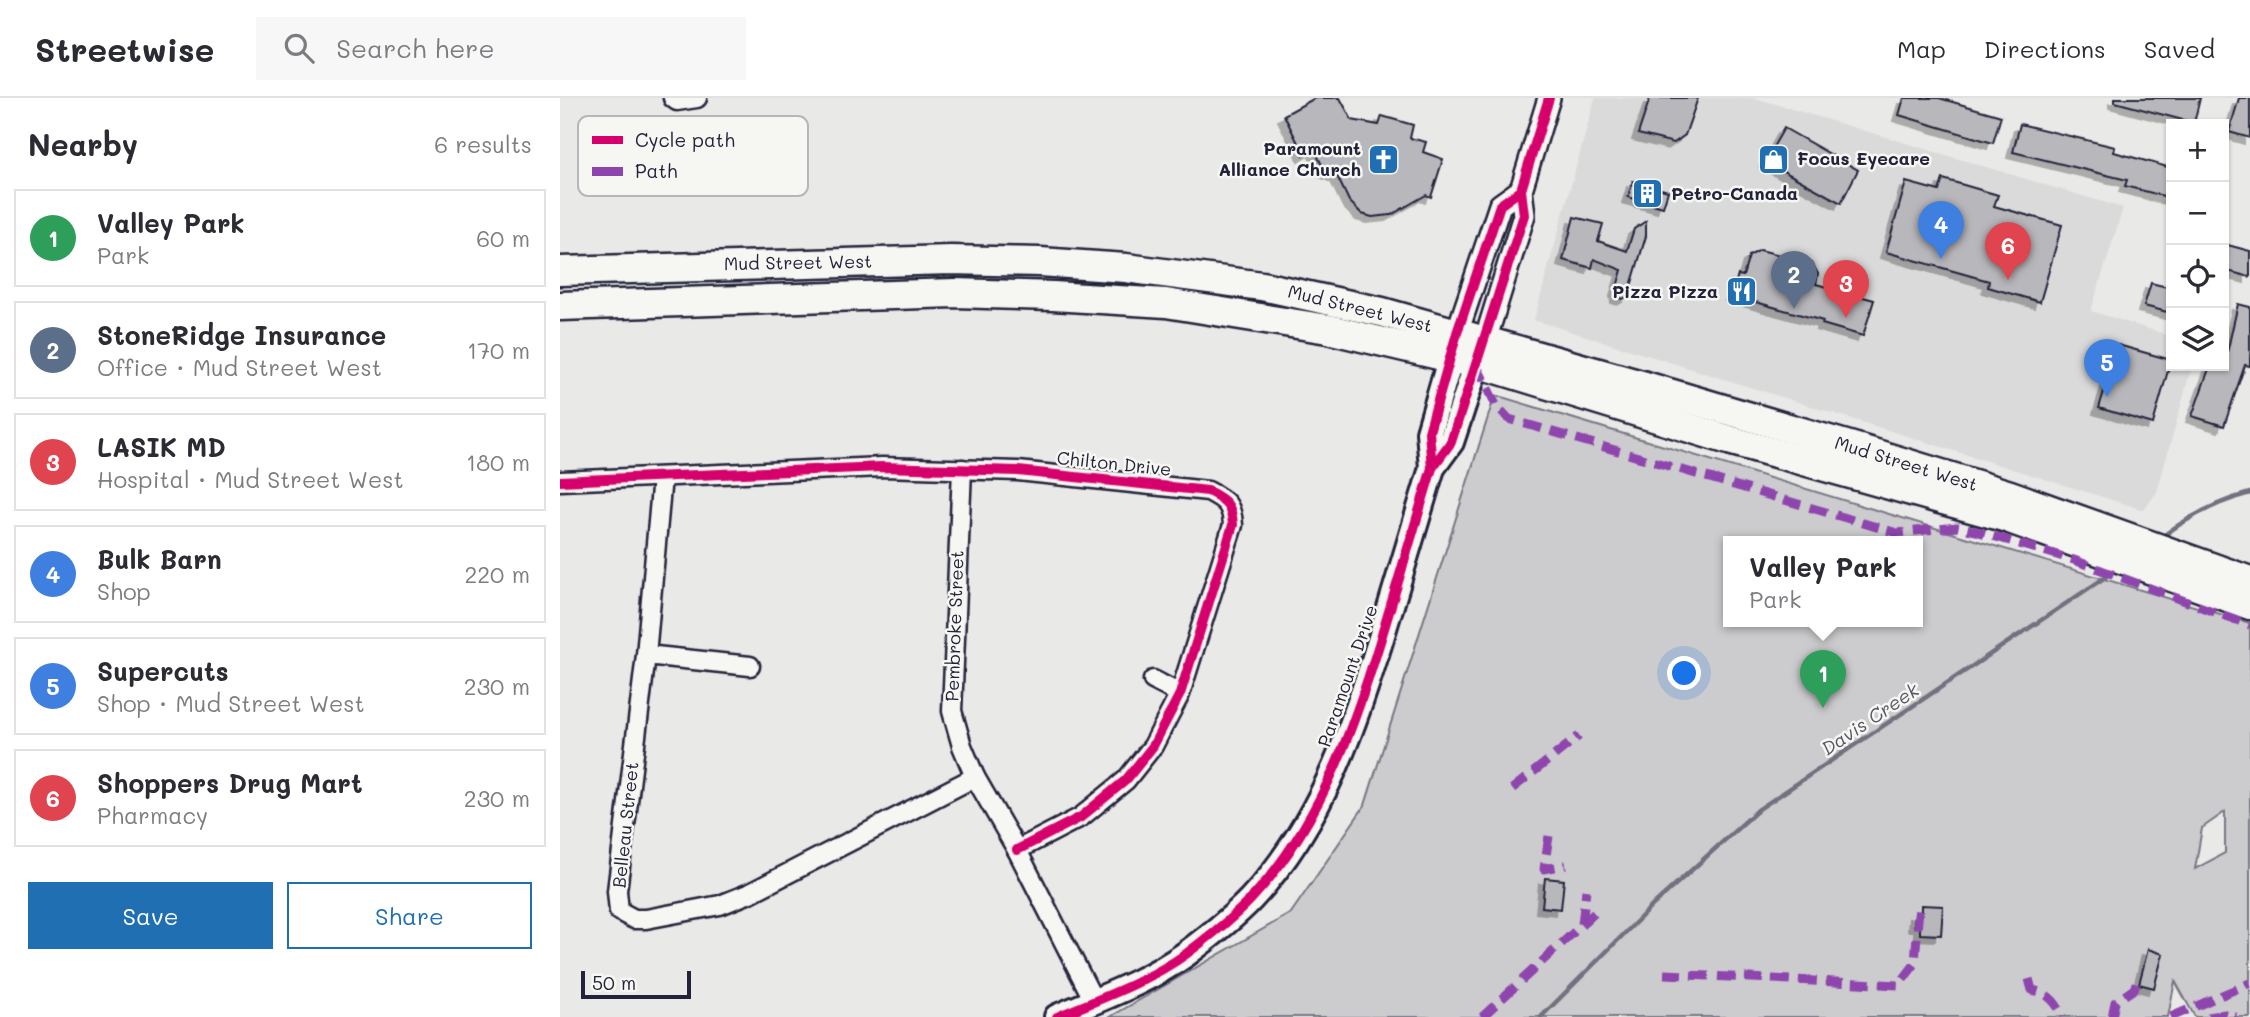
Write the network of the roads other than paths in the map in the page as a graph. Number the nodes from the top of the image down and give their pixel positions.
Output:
1 (696, 98) edge
2 (1549, 98) edge
3 (675, 100) edge
4 (560, 271) edge
5 (560, 306) edge
6 (1467, 349) junction
7 (962, 469) junction
8 (662, 478) junction
9 (560, 481) edge
10 (2248, 596) edge
11 (646, 655) junction
12 (750, 666) dead end
13 (1153, 680) dead end
14 (1180, 694) junction
15 (975, 777) junction
16 (1017, 850) junction
17 (1094, 1001) junction
18 (1057, 1017) edge

1 - 3 street
2 - 6 street, Paramount Drive
4 - 6 main road, Mud Street West
5 - 6 main road, Mud Street West
6 - 10 main road, Mud Street West
6 - 17 main road, Paramount Drive
7 - 8 street, Chilton Drive
7 - 14 street, Chilton Drive
7 - 15 street, Pembroke Street
8 - 9 street, Chilton Drive
8 - 11 street, Belleau Street
11 - 12 street
11 - 15 street, Belleau Street
13 - 14 street
14 - 16 street, Chilton Drive
15 - 16 street, Pembroke Street
16 - 17 street, Pembroke Street
17 - 18 main road, Paramount Drive

